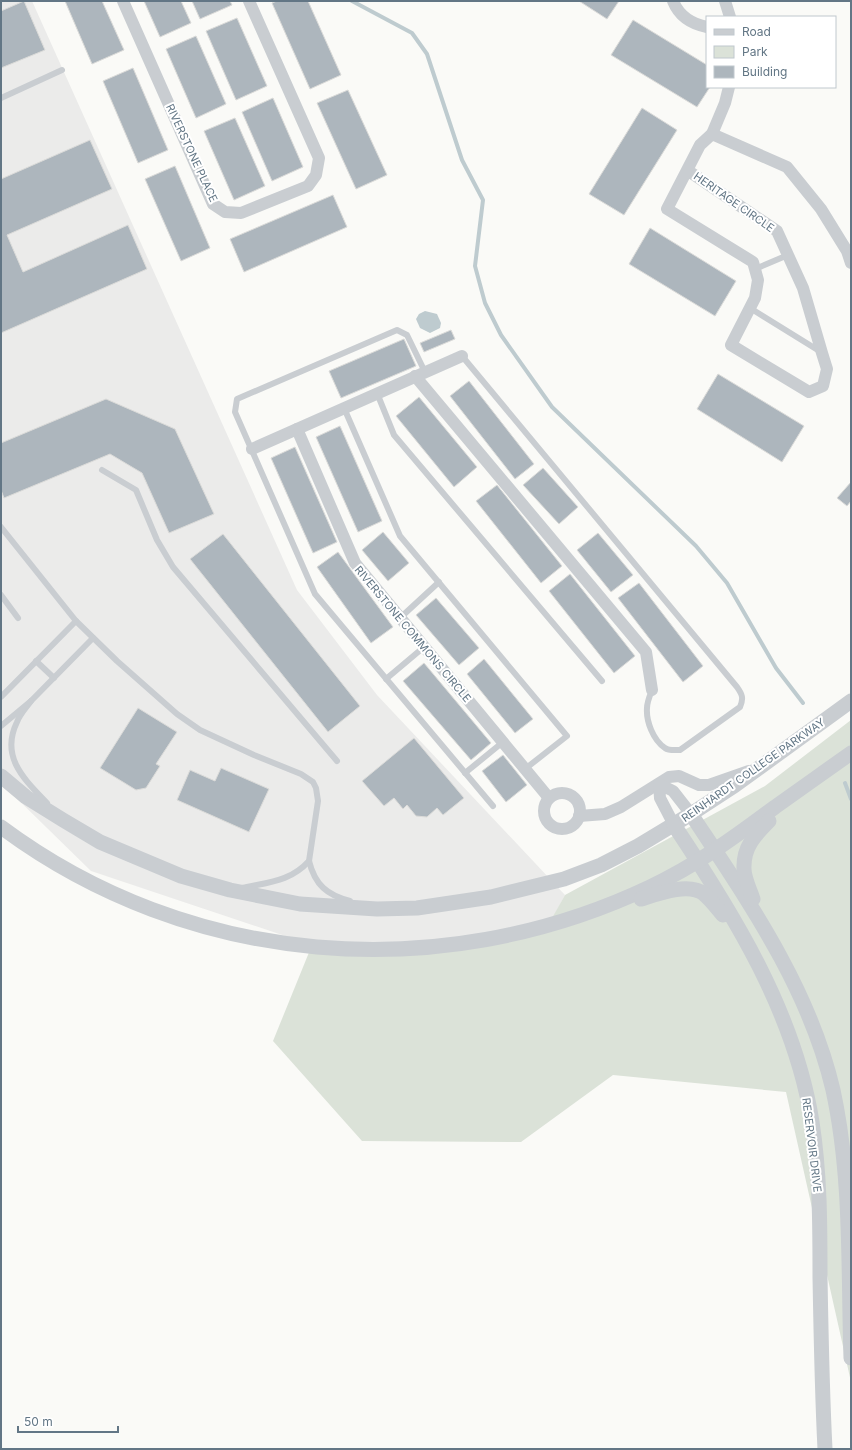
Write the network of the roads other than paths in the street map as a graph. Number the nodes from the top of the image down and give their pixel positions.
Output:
1 (123, 1) edge
2 (250, 1) edge
3 (673, 1) edge
4 (725, 1) edge
5 (730, 16) edge
6 (706, 27) edge
7 (62, 70) dead end
8 (729, 88) edge
9 (1, 98) edge
10 (712, 134) junction
11 (687, 170) junction
12 (788, 255) junction
13 (851, 263) edge
14 (755, 269) junction
15 (750, 308) junction
16 (822, 353) junction
17 (462, 356) joint
18 (420, 374) junction
19 (377, 393) junction
20 (344, 408) junction
21 (297, 429) junction
22 (252, 450) junction
23 (102, 470) dead end
24 (1, 527) edge
25 (439, 582) junction
26 (1, 595) edge
27 (18, 618) dead end
28 (400, 618) junction
29 (76, 621) junction
30 (92, 638) junction
31 (424, 647) junction
32 (36, 661) junction
33 (54, 678) junction
34 (386, 679) junction
35 (602, 681) dead end
36 (652, 690) joint
37 (1, 697) edge
38 (31, 701) junction
39 (851, 701) edge
40 (1, 726) edge
41 (503, 742) junction
42 (851, 753) edge
43 (337, 761) dead end
44 (760, 767) junction
45 (525, 769) junction
46 (465, 773) junction
47 (1, 776) edge
48 (659, 784) junction
49 (796, 793) junction
50 (549, 798) junction
51 (493, 806) dead end
52 (691, 814) junction
53 (579, 816) junction
54 (63, 820) junction
55 (674, 825) junction
56 (1, 827) edge
57 (715, 850) junction
58 (309, 861) junction
59 (698, 861) junction
60 (230, 890) junction
61 (376, 909) junction
62 (584, 914) junction
63 (759, 919) junction
64 (742, 935) junction
65 (851, 1358) edge
66 (825, 1449) edge

1 - 2 street, RIVERSTONE PLACE
3 - 6 street
4 - 5 street
7 - 9 lane
8 - 10 street
10 - 11 street
10 - 13 street
11 - 12 street, HERITAGE CIRCLE
11 - 14 street
12 - 14 lane
12 - 16 street, HERITAGE CIRCLE
14 - 15 street, HERITAGE CIRCLE
15 - 16 lane
15 - 16 street, HERITAGE CIRCLE
17 - 18 street
17 - 36 lane
18 - 19 street
18 - 22 lane
18 - 36 street
19 - 20 street
19 - 35 lane
20 - 21 street
20 - 25 lane
21 - 22 street
21 - 28 street, RIVERSTONE COMMONS CIRCLE
22 - 34 lane
23 - 43 lane
24 - 29 lane
25 - 28 lane
25 - 45 lane
26 - 27 lane
28 - 31 street, RIVERSTONE COMMONS CIRCLE
29 - 30 lane
29 - 32 lane
30 - 33 lane
30 - 58 lane
31 - 34 lane
31 - 41 street, RIVERSTONE COMMONS CIRCLE
32 - 33 lane
32 - 37 lane
33 - 38 lane
34 - 46 lane
38 - 40 lane
38 - 54 lane
39 - 44 street, REINHARDT COLLEGE PARKWAY
41 - 45 street, RIVERSTONE COMMONS CIRCLE
41 - 46 lane
42 - 49 street
44 - 48 street
44 - 52 street, REINHARDT COLLEGE PARKWAY
45 - 50 street, RIVERSTONE COMMONS CIRCLE
46 - 51 lane
47 - 54 street, REINHARDT COLLEGE PARKWAY
48 - 52 street
48 - 53 street
48 - 55 street
49 - 57 street
49 - 63 street
50 - 53 street
50 - 53 street
52 - 55 street, REINHARDT COLLEGE PARKWAY
52 - 57 street
54 - 60 street, REINHARDT COLLEGE PARKWAY
55 - 59 street, RESERVOIR DRIVE
55 - 61 street, REINHARDT COLLEGE PARKWAY
56 - 62 street
57 - 59 street
57 - 63 street
58 - 60 lane
58 - 61 lane
59 - 62 street
59 - 64 street, RESERVOIR DRIVE
60 - 61 street, REINHARDT COLLEGE PARKWAY
62 - 64 street
63 - 65 street
64 - 66 street, RESERVOIR DRIVE

